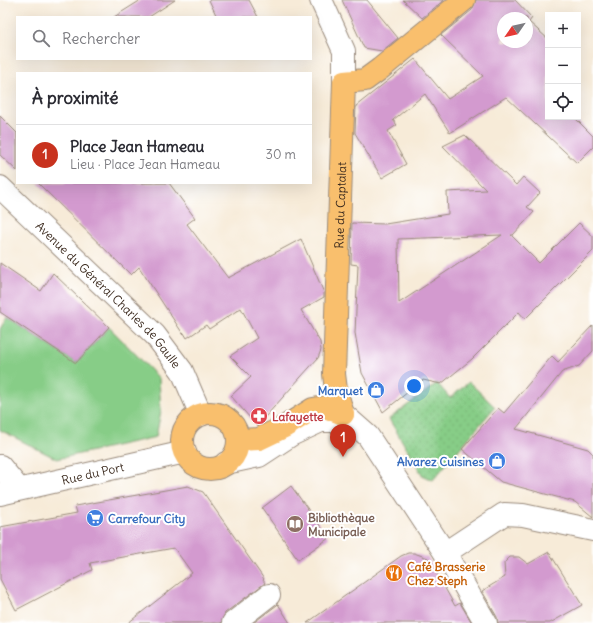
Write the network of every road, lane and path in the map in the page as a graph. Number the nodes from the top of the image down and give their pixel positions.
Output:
1 (321, 0) edge
2 (464, 0) edge
3 (344, 82) junction
4 (0, 187) edge
5 (343, 414) junction
6 (201, 415) junction
7 (238, 440) junction
8 (185, 452) junction
9 (226, 464) junction
10 (0, 466) edge
11 (9, 491) edge
12 (593, 530) edge
13 (444, 553) junction
14 (269, 595) dead end
15 (233, 623) edge
16 (486, 623) edge

1 - 3 street, Rue du Captalat
2 - 3 main road
3 - 5 main road, Rue du Captalat
4 - 6 street, Avenue du Général Charles de Gaulle
5 - 7 main road
5 - 9 street
5 - 13 street
6 - 7 main road
6 - 8 main road
7 - 9 main road
8 - 9 main road
8 - 11 street, Rue du Port
10 - 11 street
12 - 13 street
13 - 16 street
14 - 15 street

